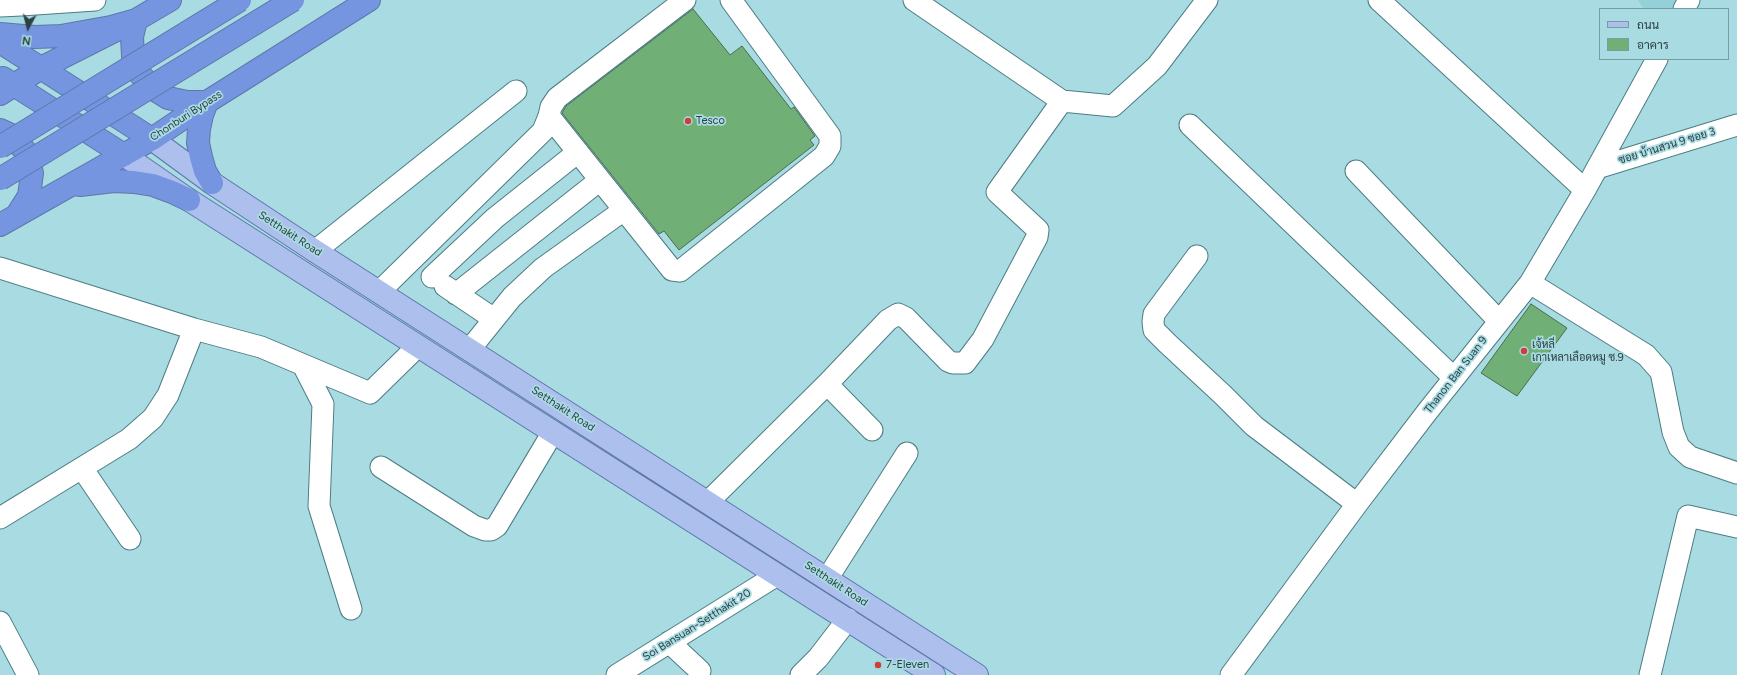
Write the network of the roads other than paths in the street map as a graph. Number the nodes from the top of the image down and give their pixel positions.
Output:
1 (95, 0) edge
2 (170, 0) edge
3 (240, 0) edge
4 (293, 0) edge
5 (369, 0) edge
6 (685, 0) edge
7 (731, 0) edge
8 (914, 0) edge
9 (1207, 0) edge
10 (1379, 0) edge
11 (1393, 0) edge
12 (21, 2) edge
13 (0, 6) edge
14 (136, 20) junction
15 (1402, 21) junction
16 (0, 34) edge
17 (0, 42) edge
18 (1656, 60) edge
19 (41, 68) junction
20 (4, 85) edge
21 (516, 91) dead end
22 (1062, 101) junction
23 (207, 102) junction
24 (549, 116) junction
25 (1190, 125) dead end
26 (1737, 125) edge
27 (0, 130) edge
28 (152, 139) junction
29 (0, 147) edge
30 (578, 152) junction
31 (124, 155) junction
32 (1597, 168) junction
33 (1356, 171) dead end
34 (0, 179) edge
35 (600, 180) junction
36 (212, 183) junction
37 (1585, 190) junction
38 (58, 192) junction
39 (189, 200) junction
40 (624, 210) junction
41 (8, 220) edge
42 (315, 251) junction
43 (1197, 256) dead end
44 (411, 261) junction
45 (0, 268) edge
46 (432, 277) junction
47 (1530, 283) junction
48 (379, 292) junction
49 (456, 294) junction
50 (494, 319) junction
51 (1499, 321) junction
52 (194, 330) junction
53 (418, 346) junction
54 (470, 349) junction
55 (303, 365) junction
56 (1454, 378) junction
57 (827, 384) junction
58 (566, 411) junction
59 (872, 430) dead end
60 (553, 432) junction
61 (907, 452) dead end
62 (380, 467) dead end
63 (82, 468) junction
64 (1737, 473) edge
65 (708, 502) junction
66 (1357, 504) junction
67 (0, 518) edge
68 (1737, 527) edge
69 (130, 539) dead end
70 (777, 575) junction
71 (827, 579) junction
72 (351, 609) dead end
73 (848, 619) junction
74 (0, 622) edge
75 (670, 642) junction
76 (700, 674) edge
77 (28, 675) edge
78 (617, 675) edge
79 (801, 675) edge
80 (934, 675) edge
81 (977, 675) edge
82 (1230, 675) edge
83 (1650, 675) edge

1 - 12 street
2 - 14 highway
3 - 29 highway, bridge
4 - 34 highway, bridge
5 - 23 highway, Chonburi Bypass
6 - 24 street
7 - 40 street
8 - 22 street
9 - 22 street
10 - 15 street
11 - 15 street
12 - 13 street
14 - 16 highway
14 - 19 highway
14 - 23 highway
15 - 37 street
17 - 19 highway
18 - 32 street, Thanon Ban Suan 9
19 - 20 highway
19 - 28 highway
20 - 31 highway
21 - 42 street
22 - 57 street
23 - 28 highway, Chonburi Bypass
23 - 36 highway
24 - 30 street
24 - 44 street
25 - 56 street
26 - 32 street, ซอย บ้านสวน 9 ซอย 3
27 - 41 highway
28 - 31 highway, Chonburi Bypass
28 - 36 main road, Setthakit Road
30 - 35 street
30 - 46 street
31 - 38 highway, Chonburi Bypass
31 - 39 main road, Setthakit Road
32 - 37 street, Thanon Ban Suan 9
33 - 51 street
35 - 40 street
35 - 49 street
36 - 42 main road, Setthakit Road
37 - 47 street, Thanon Ban Suan 9
38 - 39 highway
38 - 41 highway, Chonburi Bypass
39 - 53 main road, Setthakit Road
40 - 50 street
42 - 48 main road, Setthakit Road
43 - 66 street
44 - 46 street
44 - 48 street
45 - 52 street
46 - 49 street
47 - 51 street, Thanon Ban Suan 9
47 - 64 street
48 - 54 main road, Setthakit Road
49 - 50 street
50 - 54 street
51 - 56 street, Thanon Ban Suan 9
52 - 55 street
52 - 63 street
53 - 55 street
53 - 60 main road, Setthakit Road
54 - 58 main road, Setthakit Road
55 - 72 street
56 - 66 street, Thanon Ban Suan 9
57 - 59 street
57 - 65 street
58 - 60 main road
58 - 65 main road, Setthakit Road
60 - 62 street
60 - 70 main road, Setthakit Road
61 - 71 street
63 - 67 street
63 - 69 street
65 - 71 main road, Setthakit Road
66 - 82 street, Thanon Ban Suan 9
68 - 83 street
70 - 73 main road, Setthakit Road
70 - 75 street, Soi Bansuan-Setthakit 20
71 - 81 main road, Setthakit Road
73 - 79 street
73 - 80 main road, Setthakit Road
74 - 77 street
75 - 76 street
75 - 78 street, Soi Bansuan-Setthakit 20

